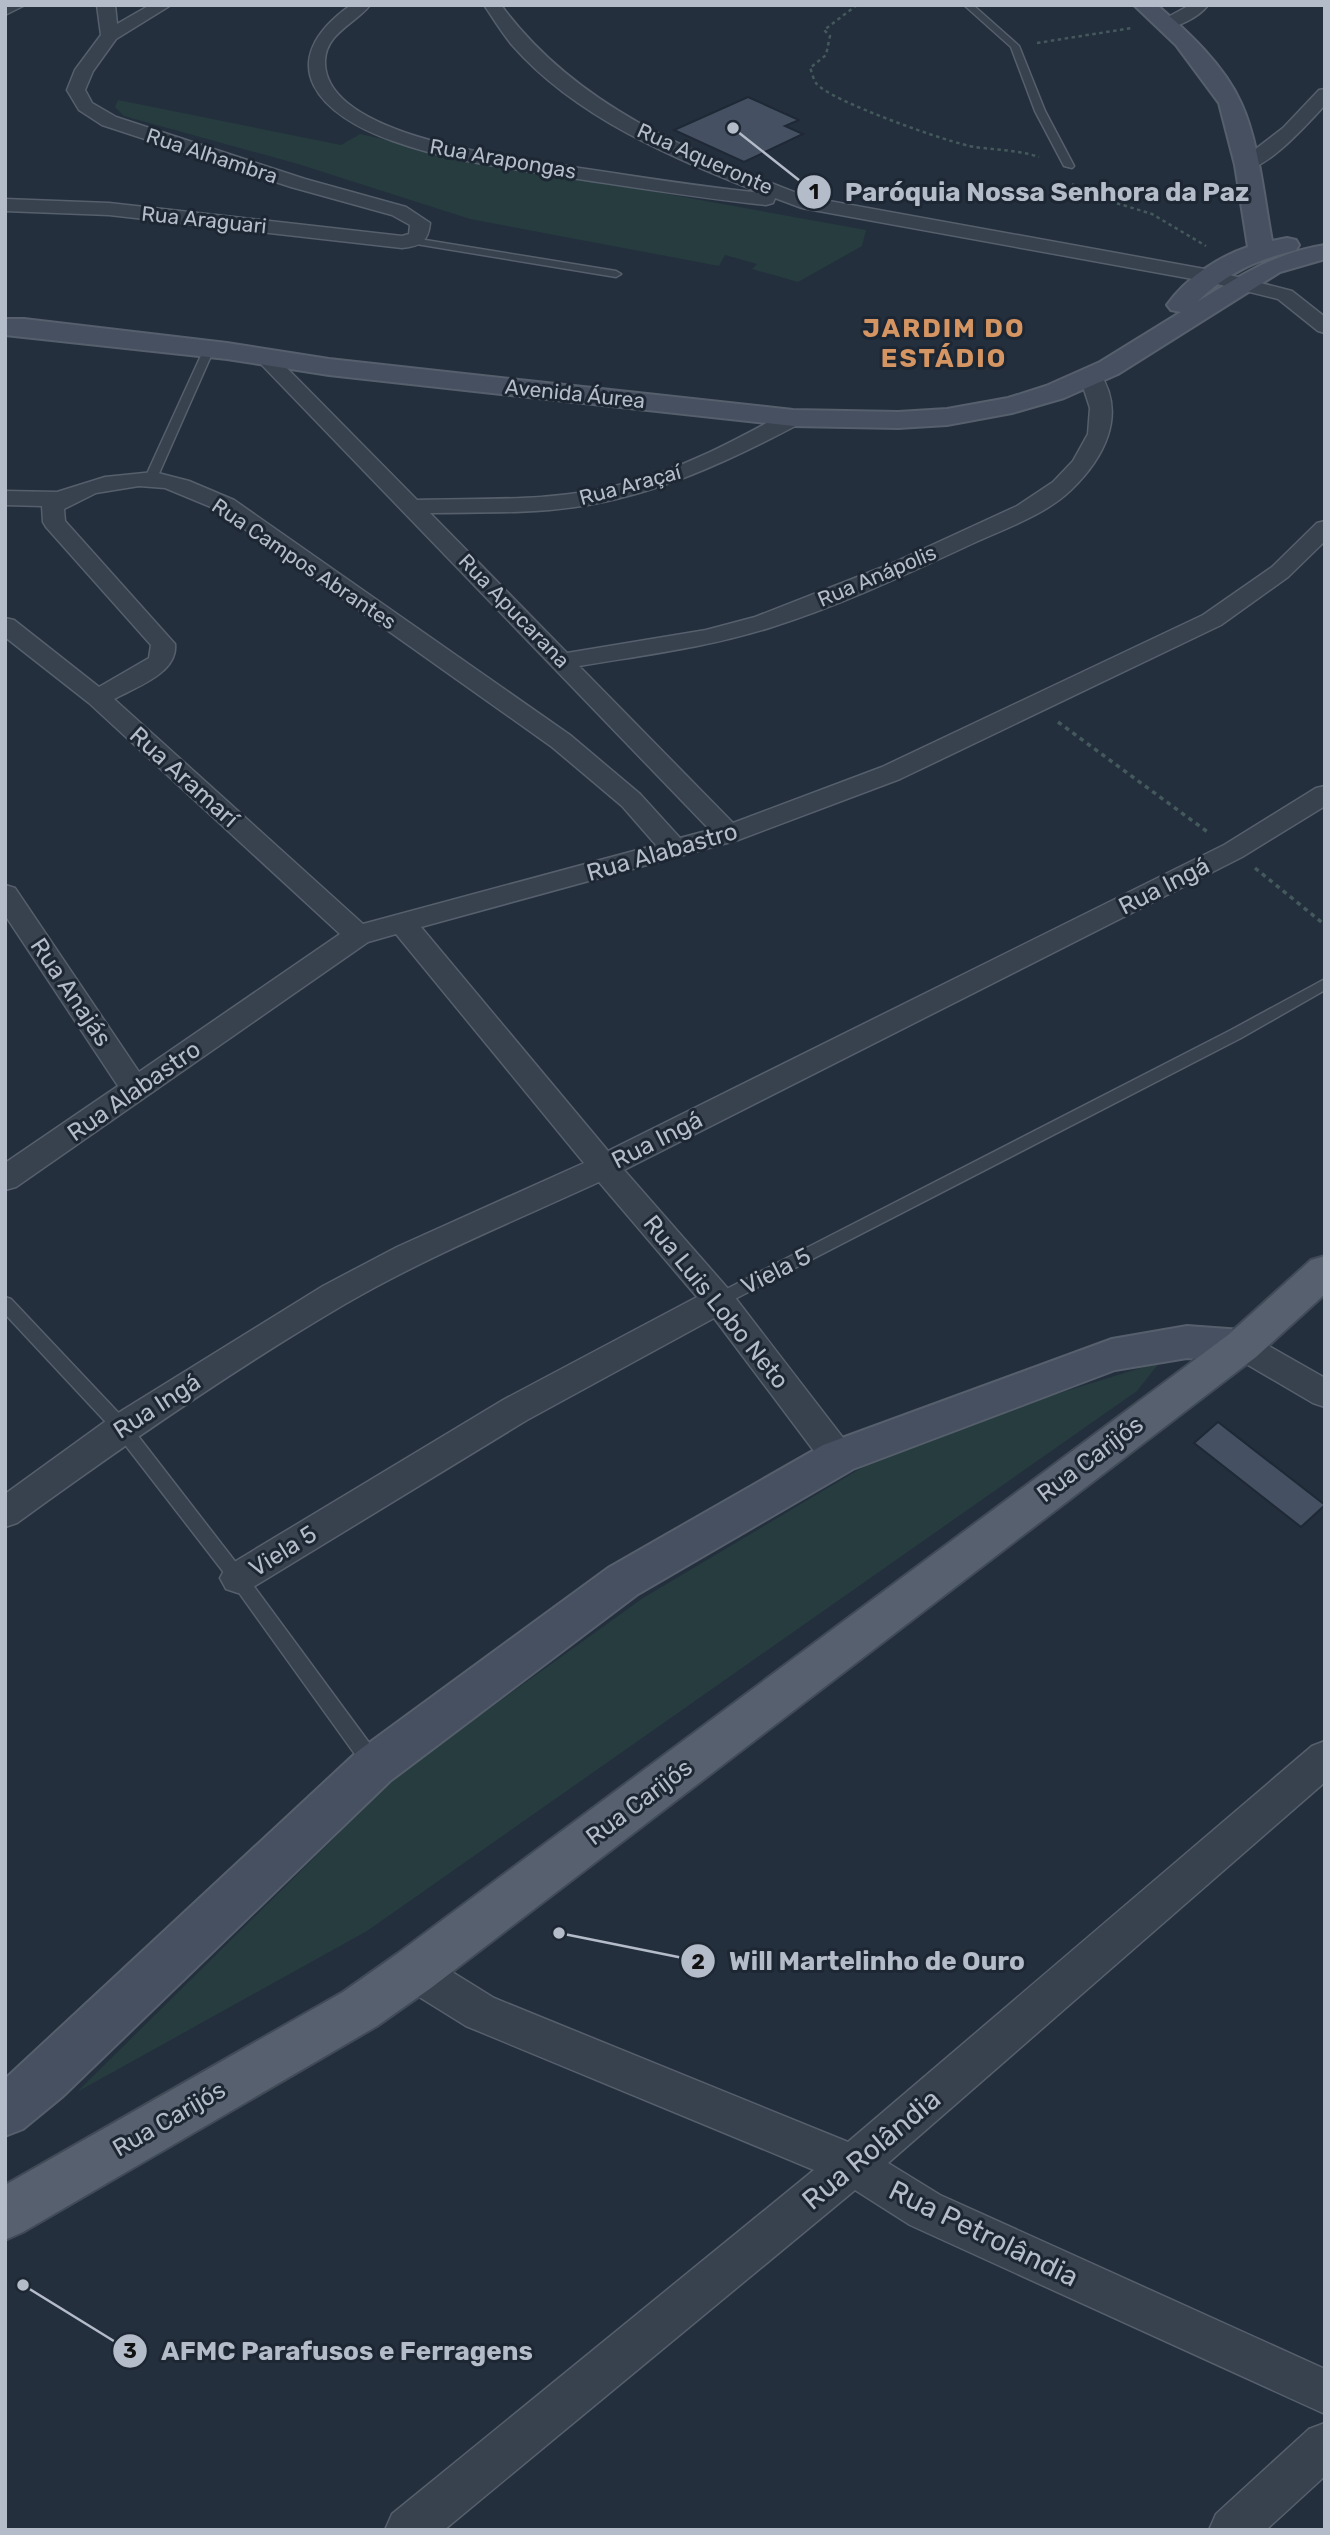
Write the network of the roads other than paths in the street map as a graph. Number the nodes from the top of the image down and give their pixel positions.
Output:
1 (17, 5) edge
2 (106, 5) edge
3 (163, 5) edge
4 (362, 5) edge
5 (492, 5) edge
6 (968, 5) edge
7 (1144, 5) edge
8 (1200, 5) edge
9 (5, 10) edge
10 (1166, 23) junction
11 (110, 35) junction
12 (1325, 94) edge
13 (1247, 165) junction
14 (1069, 166) road end
15 (802, 202) junction
16 (5, 205) edge
17 (408, 241) junction
18 (1325, 242) edge
19 (1325, 253) edge
20 (1266, 259) junction
21 (616, 274) dead end
22 (1210, 276) junction
23 (1245, 286) junction
24 (1286, 296) junction
25 (1325, 300) edge
26 (5, 327) edge
27 (1325, 327) edge
28 (209, 349) junction
29 (1134, 351) junction
30 (267, 359) junction
31 (328, 367) junction
32 (1091, 377) junction
33 (297, 390) junction
34 (793, 418) junction
35 (152, 478) junction
36 (5, 498) edge
37 (57, 499) junction
38 (414, 507) junction
39 (1325, 528) edge
40 (5, 625) edge
41 (562, 661) junction
42 (98, 698) junction
43 (1325, 794) edge
44 (729, 834) junction
45 (675, 849) junction
46 (5, 894) edge
47 (402, 923) junction
48 (358, 935) junction
49 (1325, 984) edge
50 (136, 1090) junction
51 (604, 1167) junction
52 (5, 1179) edge
53 (1325, 1271) edge
54 (719, 1300) junction
55 (5, 1303) edge
56 (1242, 1346) junction
57 (1325, 1394) edge
58 (122, 1428) junction
59 (838, 1457) junction
60 (5, 1513) edge
61 (238, 1578) junction
62 (1325, 1758) edge
63 (374, 1766) junction
64 (414, 1970) junction
65 (5, 2111) edge
66 (853, 2165) junction
67 (5, 2214) edge
68 (1325, 2392) edge
69 (1325, 2445) edge
70 (408, 2530) edge
71 (1232, 2530) edge

1 - 9 street
2 - 11 street
3 - 11 street
4 - 15 street, Rua Arapongas
5 - 15 street, Rua Aqueronte
6 - 14 lane
7 - 10 street
8 - 10 street
10 - 13 street
11 - 17 street, Rua Alhambra
12 - 13 street
13 - 20 street
15 - 22 street, Rua Aqueronte
16 - 17 street, Rua Araguari
17 - 21 lane
18 - 20 street
19 - 20 street
20 - 22 street, Avenida Áurea
20 - 23 street, Avenida Áurea
20 - 24 street
22 - 23 street, Rua Aqueronte
22 - 29 street, Avenida Áurea
23 - 24 street, Rua Aqueronte
23 - 29 street, Avenida Áurea
24 - 25 street, Rua Aqueronte
24 - 27 street
26 - 28 street, Avenida Áurea
28 - 30 street, Avenida Áurea
28 - 35 lane
29 - 32 street, Avenida Áurea
30 - 31 street, Avenida Áurea
30 - 33 street, Rua Apucarana
31 - 33 street
31 - 34 street, Avenida Áurea
32 - 34 street, Avenida Áurea
32 - 41 street, Rua Anápolis
33 - 38 street, Rua Apucarana
34 - 38 street, Rua Araçaí
35 - 37 street, Rua Campos Abrantes
35 - 45 street, Rua Campos Abrantes
36 - 37 street, Rua Campos Abrantes
37 - 42 street
38 - 41 street, Rua Apucarana
39 - 44 street, Rua Alabastro
40 - 42 street, Rua Aramarí
41 - 44 street, Rua Apucarana
42 - 48 street, Rua Aramarí
43 - 51 street, Rua Ingá
44 - 45 street, Rua Alabastro
45 - 47 street, Rua Alabastro
46 - 50 street, Rua Anajás
47 - 48 street, Rua Alabastro
47 - 51 street, Rua Luis Lobo Neto
48 - 50 street, Rua Alabastro
49 - 54 lane, Viela 5
50 - 52 street, Rua Alabastro
51 - 54 street, Rua Luis Lobo Neto
51 - 58 street, Rua Ingá
53 - 56 main road, Rua Carijós
54 - 59 street, Rua Luis Lobo Neto
54 - 61 street, Viela 5
55 - 58 lane
56 - 57 street
56 - 59 street
56 - 64 main road, Rua Carijós
58 - 60 street, Rua Ingá
58 - 61 lane
59 - 63 street
61 - 63 lane
62 - 66 street, Rua Rolândia
63 - 65 street
64 - 66 street, Rua Petrolândia
64 - 67 main road, Rua Carijós
66 - 68 street, Rua Petrolândia
66 - 70 street, Rua Rolândia
69 - 71 street

